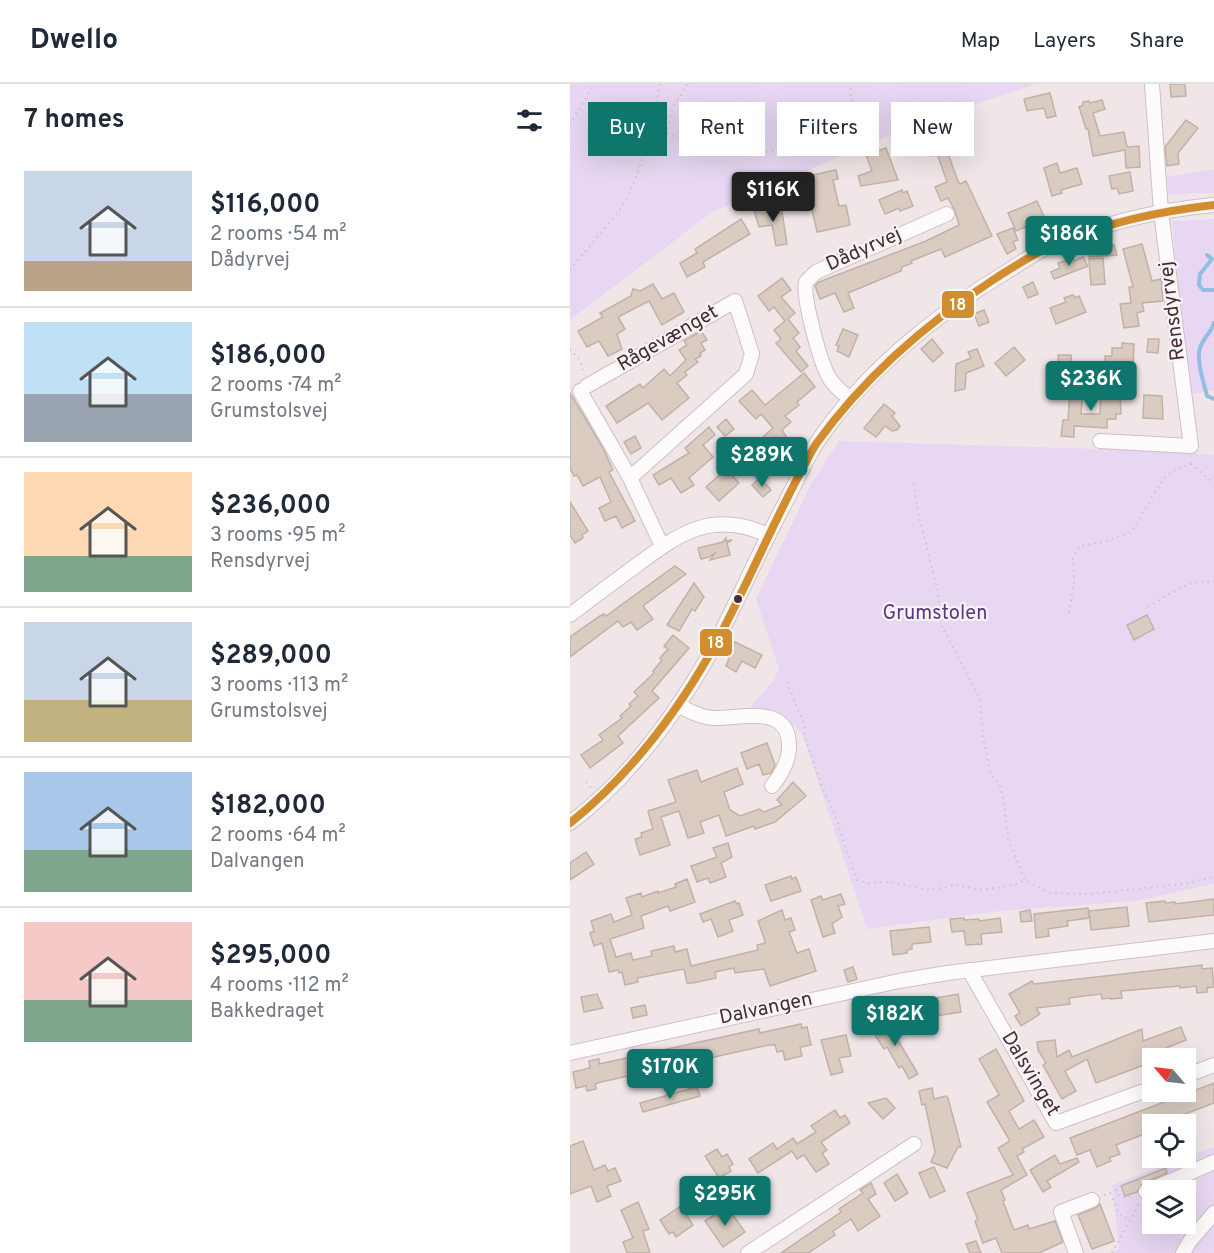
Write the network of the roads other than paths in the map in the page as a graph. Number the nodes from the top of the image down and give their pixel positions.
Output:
1 (1152, 84) edge
2 (1214, 205) edge
3 (1161, 212) junction
4 (947, 214) dead end
5 (850, 399) junction
6 (1100, 441) dead end
7 (630, 478) junction
8 (768, 535) junction
9 (662, 546) junction
10 (570, 615) edge
11 (678, 705) junction
12 (772, 786) dead end
13 (570, 823) edge
14 (1214, 941) edge
15 (969, 970) junction
16 (570, 1053) edge
17 (1214, 1065) edge
18 (1196, 1072) edge
19 (1142, 1092) edge
20 (914, 1144) dead end
21 (1214, 1162) edge
22 (1173, 1180) edge
23 (1098, 1198) road end
24 (1214, 1213) edge
25 (748, 1253) edge
26 (1076, 1253) edge
27 (1183, 1253) edge

1 - 3 street, Rensdyrvej
2 - 3 street
3 - 5 street
3 - 6 street, Rensdyrvej
4 - 5 street, Dådyrvej
5 - 8 street
7 - 7 street, Rågevænget
7 - 9 street
8 - 9 street
8 - 11 street
9 - 10 street
11 - 12 street
11 - 13 street
14 - 15 street, Dalvangen
15 - 16 street, Dalvangen
15 - 19 street, Dalsvinget
17 - 18 street
20 - 25 street
21 - 22 street
23 - 26 street
24 - 27 street

